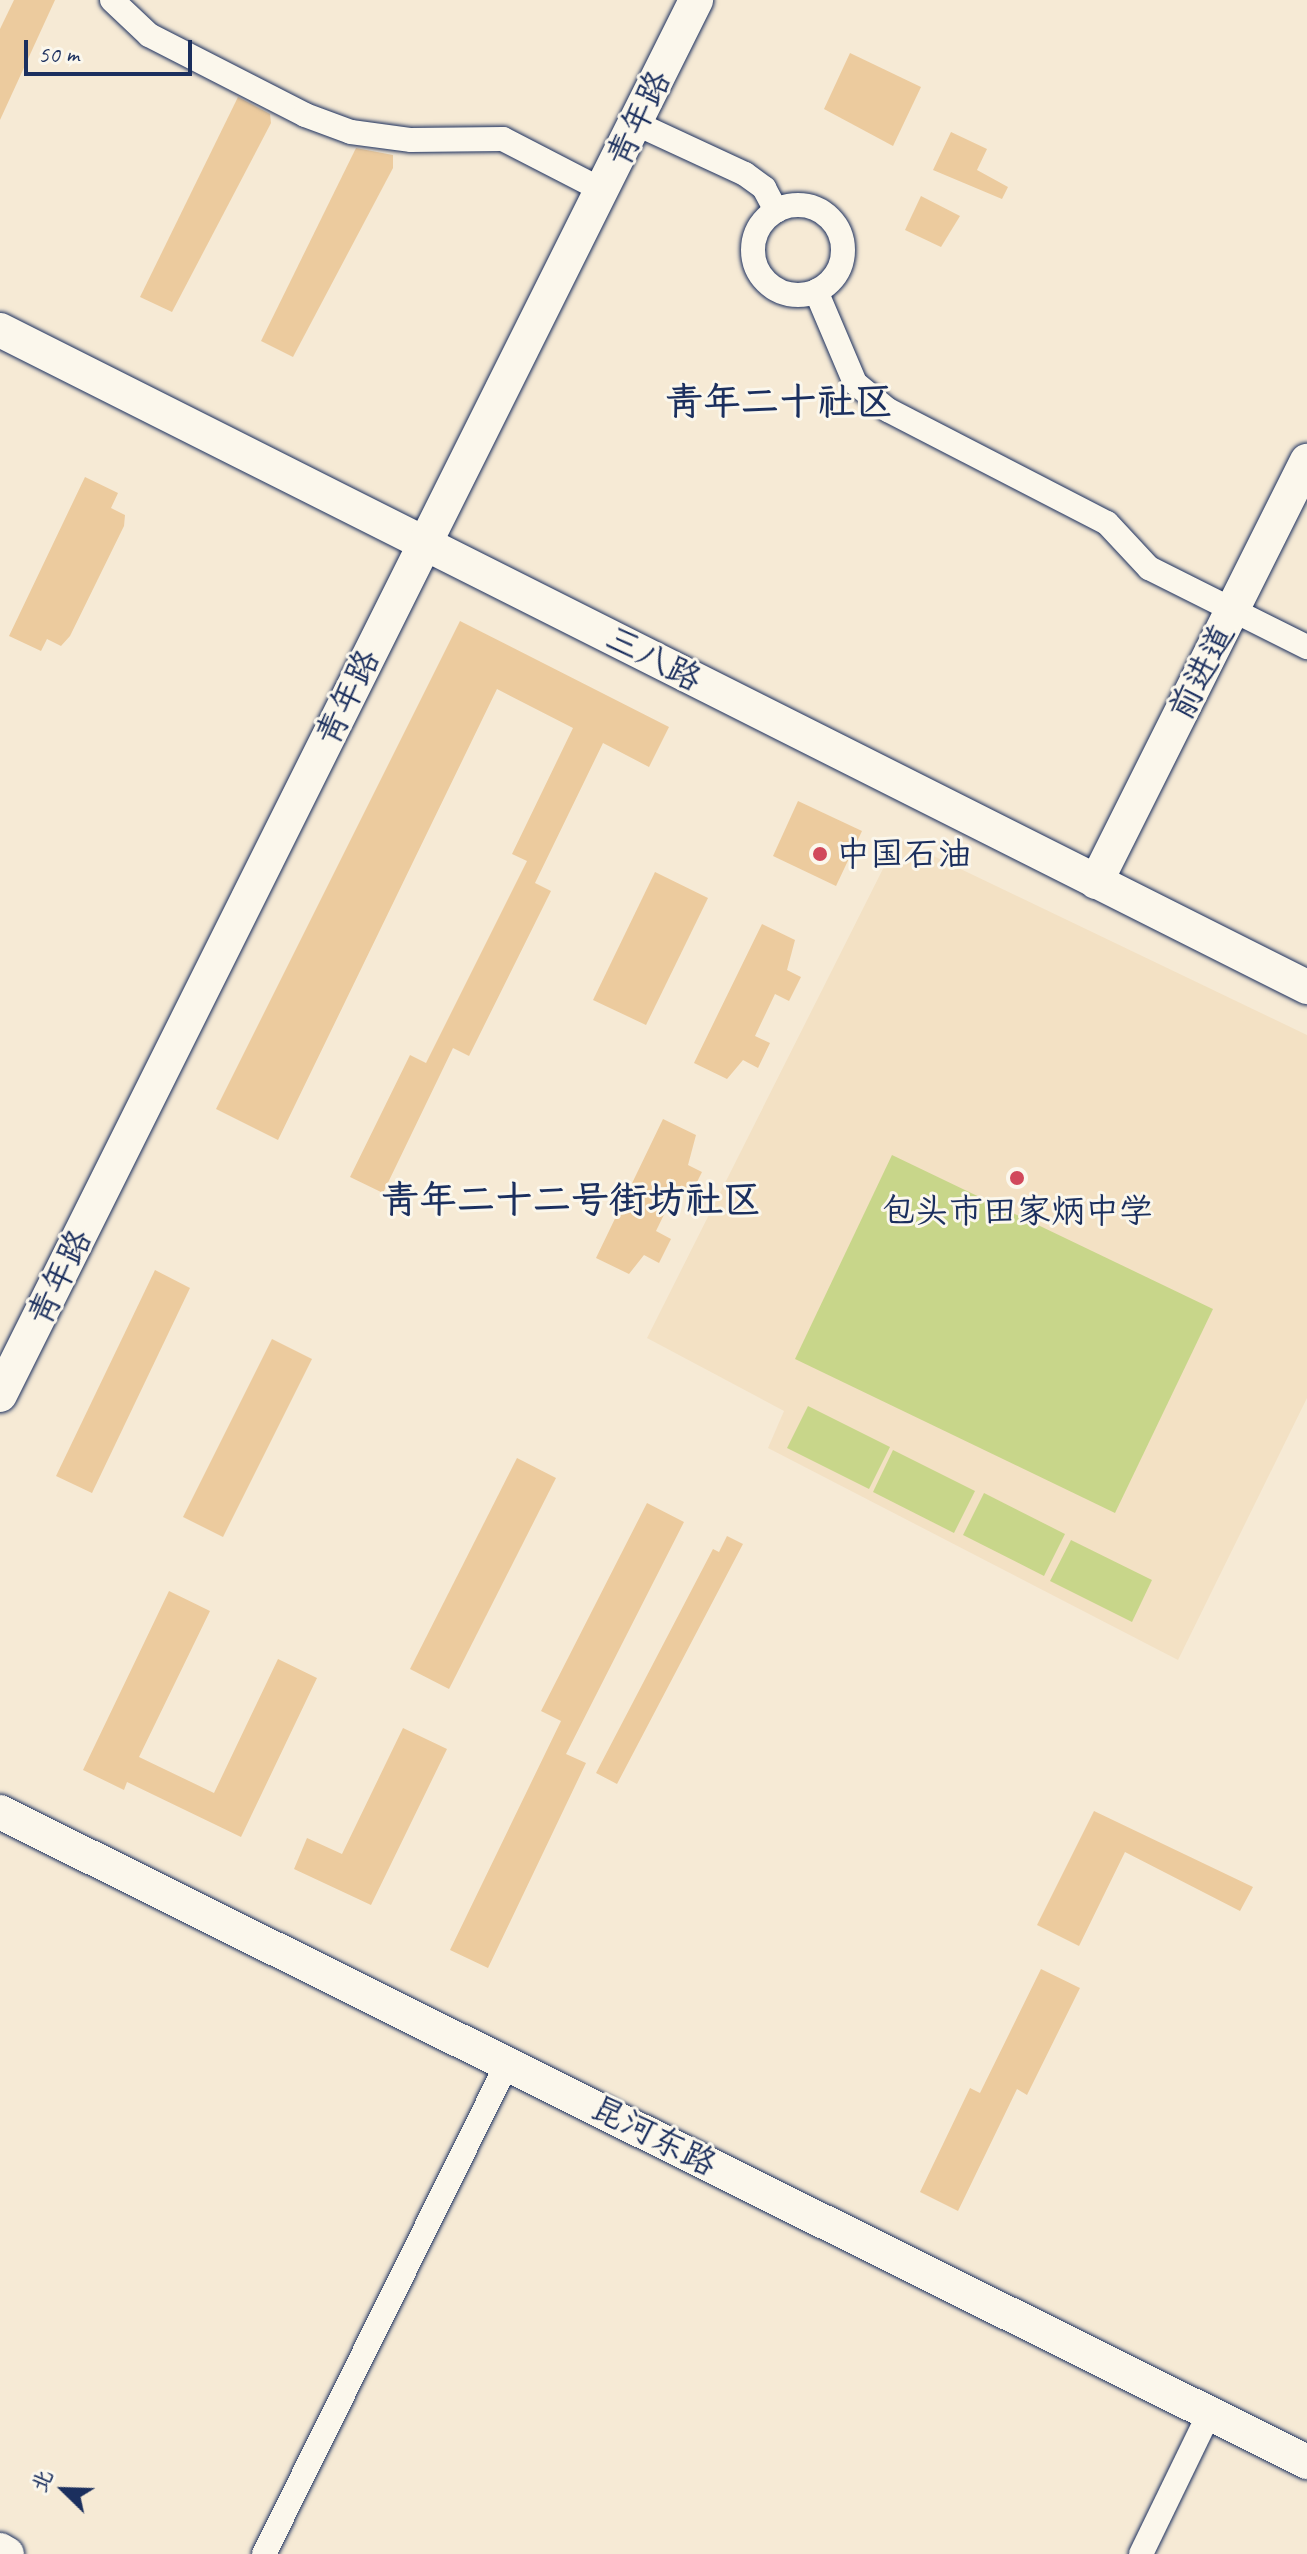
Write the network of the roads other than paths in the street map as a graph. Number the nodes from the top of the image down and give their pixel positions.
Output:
1 (112, 0) edge
2 (696, 0) edge
3 (635, 123) junction
4 (602, 190) junction
5 (776, 211) junction
6 (816, 291) junction
7 (0, 330) edge
8 (1307, 461) edge
9 (424, 542) junction
10 (1234, 607) junction
11 (1307, 647) edge
12 (1096, 882) junction
13 (1307, 987) edge
14 (0, 1395) edge
15 (0, 1812) edge
16 (508, 2062) junction
17 (1209, 2414) junction
18 (1307, 2462) edge
19 (0, 2550) edge
20 (7, 2554) edge
21 (264, 2554) edge
22 (1141, 2554) edge

1 - 4 street
2 - 3 main road, 青年路
3 - 4 main road, 青年路
3 - 5 street
4 - 9 main road, 青年路
5 - 6 street
5 - 6 street
6 - 10 street
7 - 9 main road, 三八路
8 - 10 main road, 前进道
9 - 12 main road, 三八路
9 - 14 main road, 青年路
10 - 11 street
10 - 12 main road, 前进道
12 - 13 main road, 三八路
15 - 16 main road, 昆河东路
16 - 17 main road, 昆河东路
16 - 21 street
17 - 18 main road, 昆河东路
17 - 22 street
19 - 20 main road

